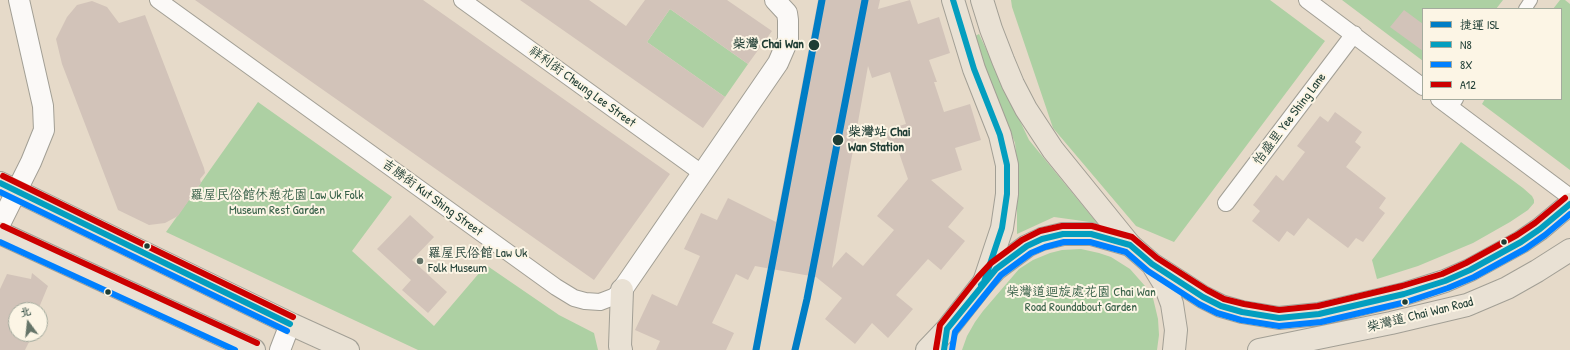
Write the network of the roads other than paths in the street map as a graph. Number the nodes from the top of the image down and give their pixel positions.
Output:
1 (20, 0) edge
2 (158, 0) edge
3 (953, 0) edge
4 (982, 0) edge
5 (1307, 0) edge
6 (466, 1) edge
7 (781, 6) edge
8 (1354, 34) junction
9 (1422, 86) edge
10 (1449, 102) edge
11 (703, 174) junction
12 (8, 187) edge
13 (1570, 197) edge
14 (1226, 203) dead end
15 (1570, 204) edge
16 (0, 224) edge
17 (0, 233) edge
18 (1130, 245) junction
19 (1570, 250) edge
20 (1152, 264) junction
21 (984, 282) junction
22 (622, 290) junction
23 (290, 324) junction
24 (946, 340) edge
25 (254, 350) edge
26 (280, 350) edge
27 (348, 350) edge
28 (621, 350) edge
29 (927, 350) edge
30 (1174, 350) edge
31 (1259, 350) edge

1 - 12 street
2 - 22 street, 吉勝街 Kut Shing Street
3 - 21 main road
4 - 18 main road
5 - 8 street
6 - 11 street, 祥利街 Cheung Lee Street
7 - 11 street, 吉勝街 Kut Shing Street
8 - 9 street
8 - 14 street, 怡盛里 Yee Shing Lane
10 - 13 street
11 - 22 street, 吉勝街 Kut Shing Street
12 - 16 street
12 - 23 main road
15 - 20 main road, 柴灣道 Chai Wan Road
17 - 25 main road
18 - 20 main road, 柴灣道 Chai Wan Road
18 - 21 main road, 柴灣道 Chai Wan Road
19 - 31 main road, 柴灣道 Chai Wan Road
20 - 30 main road, 柴灣道 Chai Wan Road
21 - 24 main road, 柴灣道 Chai Wan Road
22 - 28 main road
23 - 26 street
23 - 27 main road
24 - 29 main road, 柴灣道 Chai Wan Road

